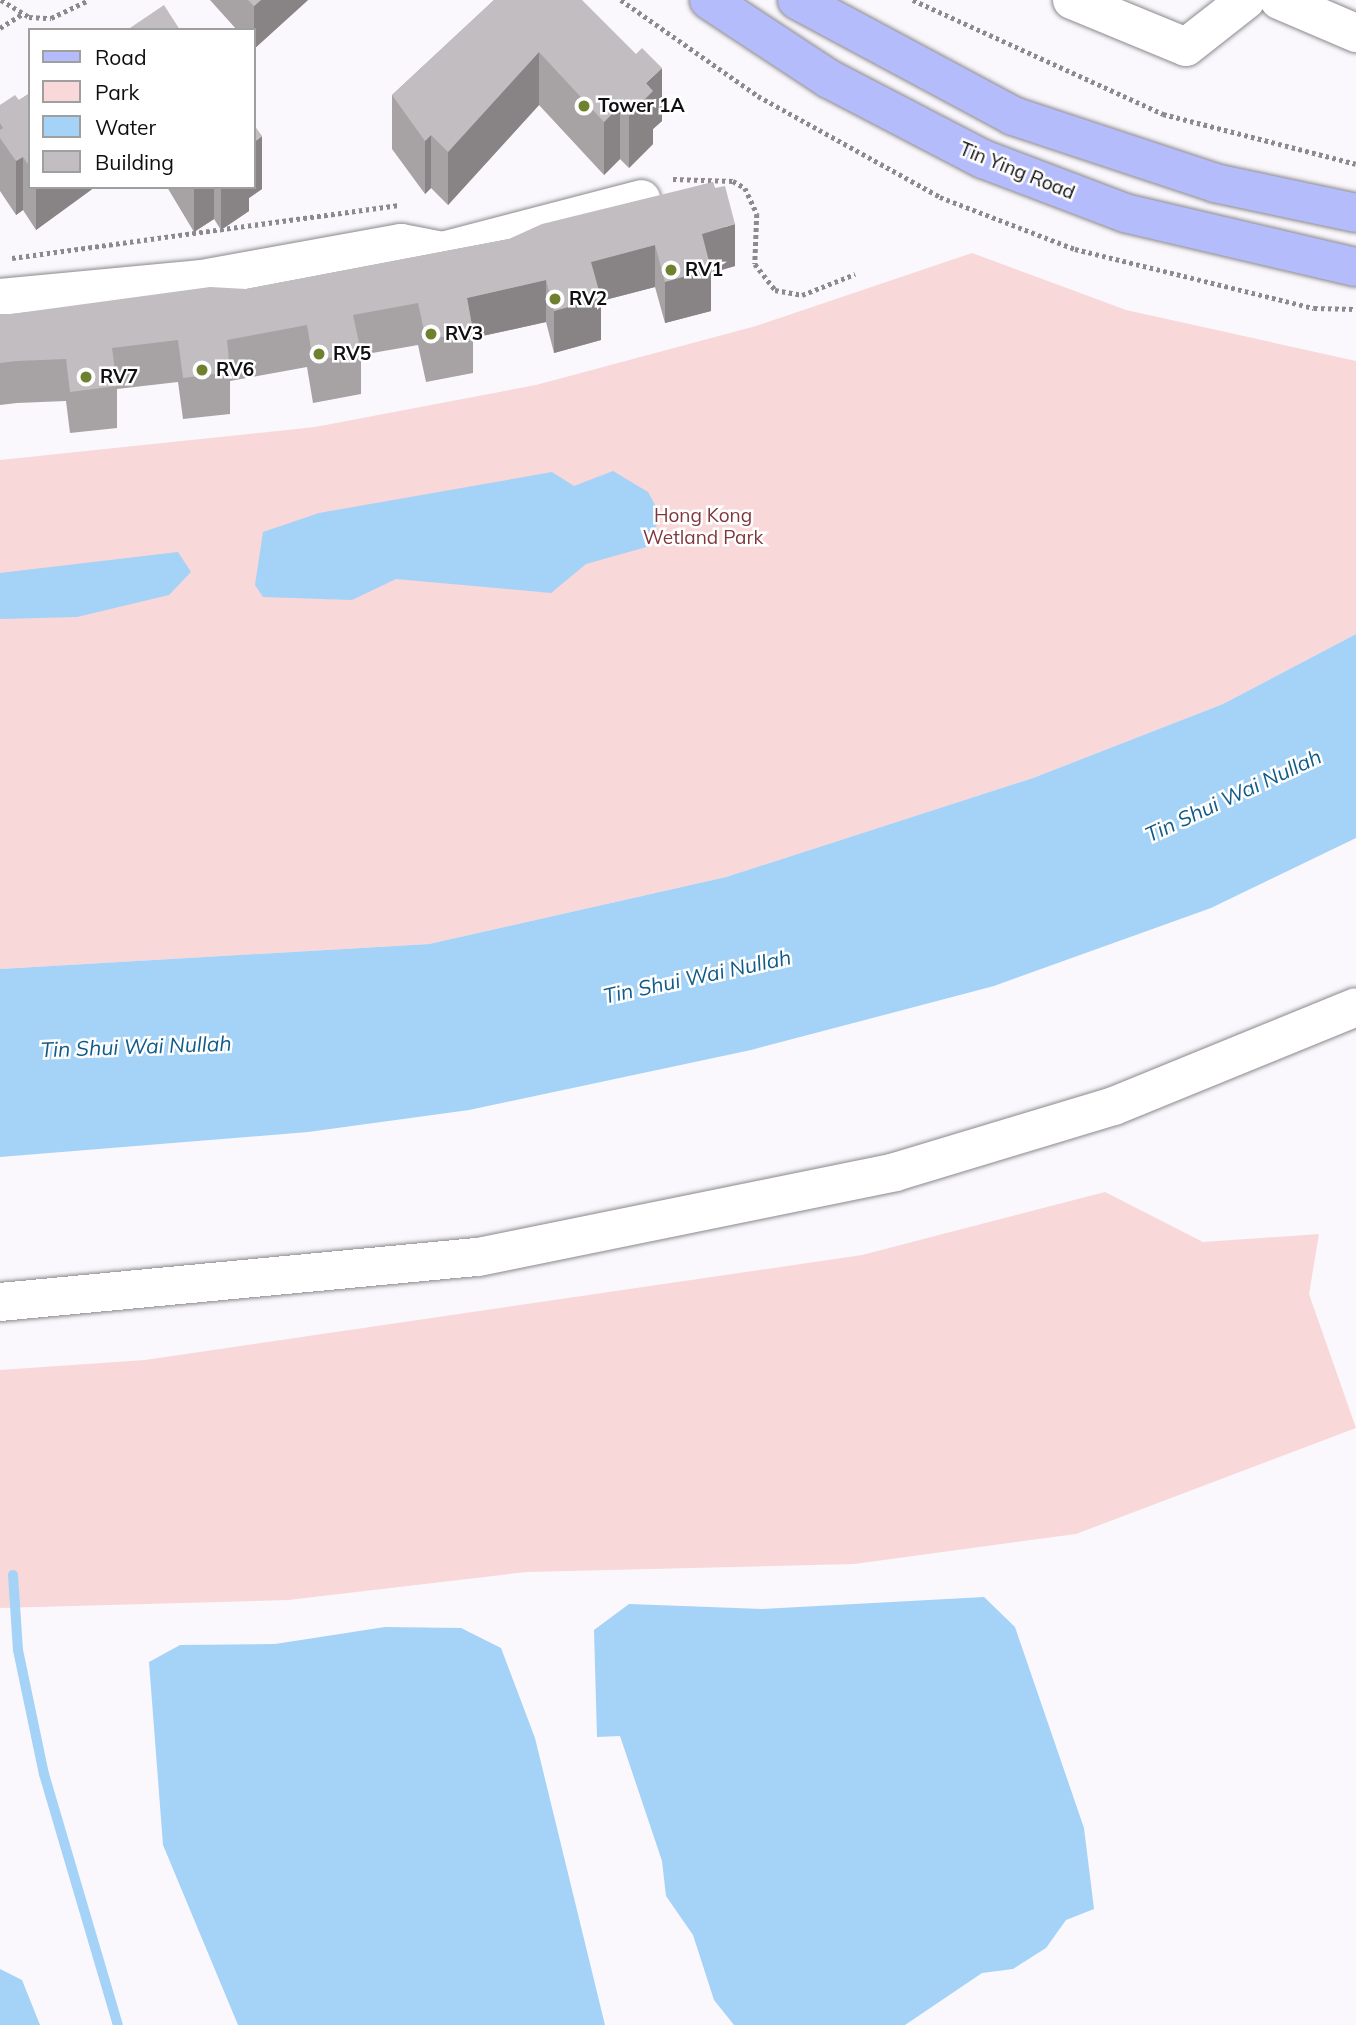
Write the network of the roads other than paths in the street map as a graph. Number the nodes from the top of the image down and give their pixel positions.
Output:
1 (709, 0) edge
2 (797, 0) edge
3 (1072, 0) edge
4 (1246, 0) edge
5 (1279, 0) edge
6 (1356, 33) edge
7 (641, 199) edge
8 (1356, 213) edge
9 (1356, 267) edge
10 (0, 298) edge
11 (1356, 1007) edge
12 (0, 1302) edge

1 - 9 main road, Tin Ying Road
2 - 8 main road
3 - 4 lane
5 - 6 lane
7 - 10 lane
11 - 12 lane

